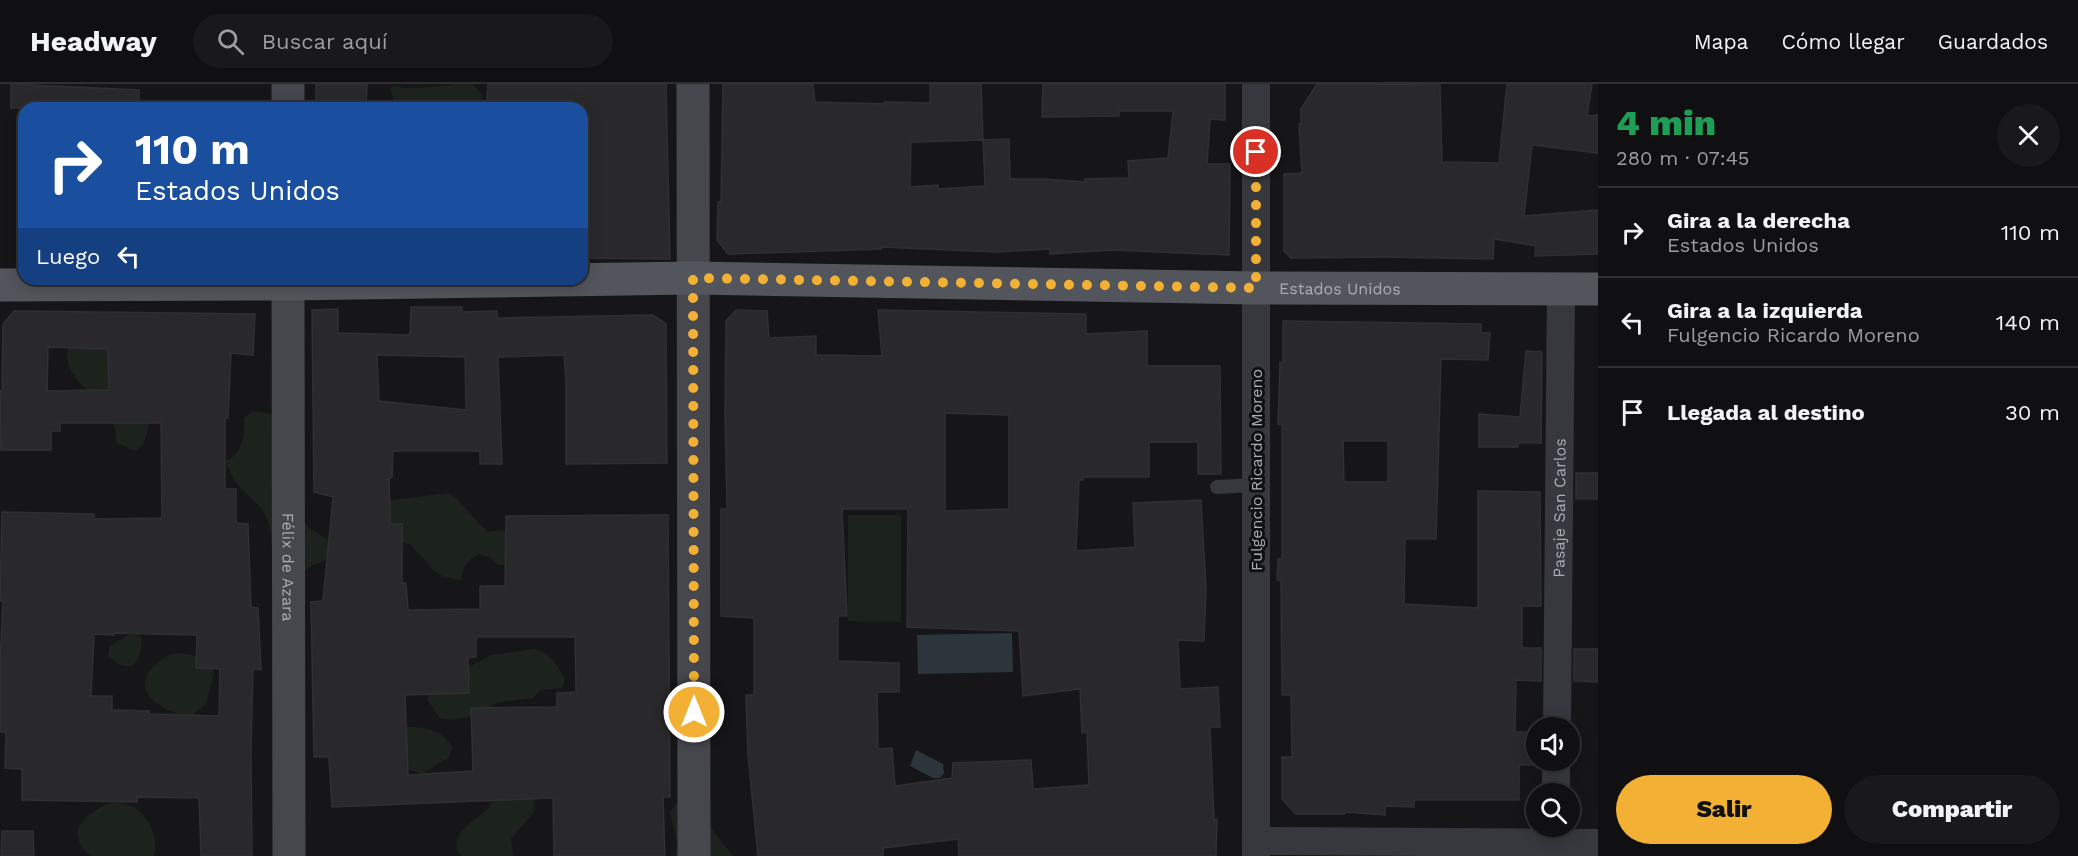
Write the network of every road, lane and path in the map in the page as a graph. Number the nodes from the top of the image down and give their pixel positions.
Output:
1 (288, 84) edge
2 (693, 84) edge
3 (1256, 84) edge
4 (288, 102) edge
5 (693, 278) junction
6 (588, 279) edge
7 (0, 285) edge
8 (18, 285) edge
9 (288, 285) edge
10 (1256, 288) junction
11 (1561, 289) junction
12 (1598, 289) edge
13 (1256, 485) junction
14 (1216, 487) dead end
15 (1557, 717) edge
16 (1556, 842) edge
17 (1598, 843) edge
18 (1256, 849) edge
19 (289, 856) edge
20 (694, 856) edge

1 - 4 street
2 - 5 street
3 - 10 street, Fulgencio Ricardo Moreno
5 - 6 main road, Estados Unidos
5 - 10 main road, Estados Unidos
5 - 20 street
7 - 8 main road, Estados Unidos
9 - 19 street, Félix de Azara
10 - 11 main road, Estados Unidos
10 - 13 street, Fulgencio Ricardo Moreno
11 - 12 main road, Estados Unidos
11 - 15 street, Pasaje San Carlos
13 - 14 lane
13 - 18 street, Fulgencio Ricardo Moreno
16 - 17 street
16 - 18 street

